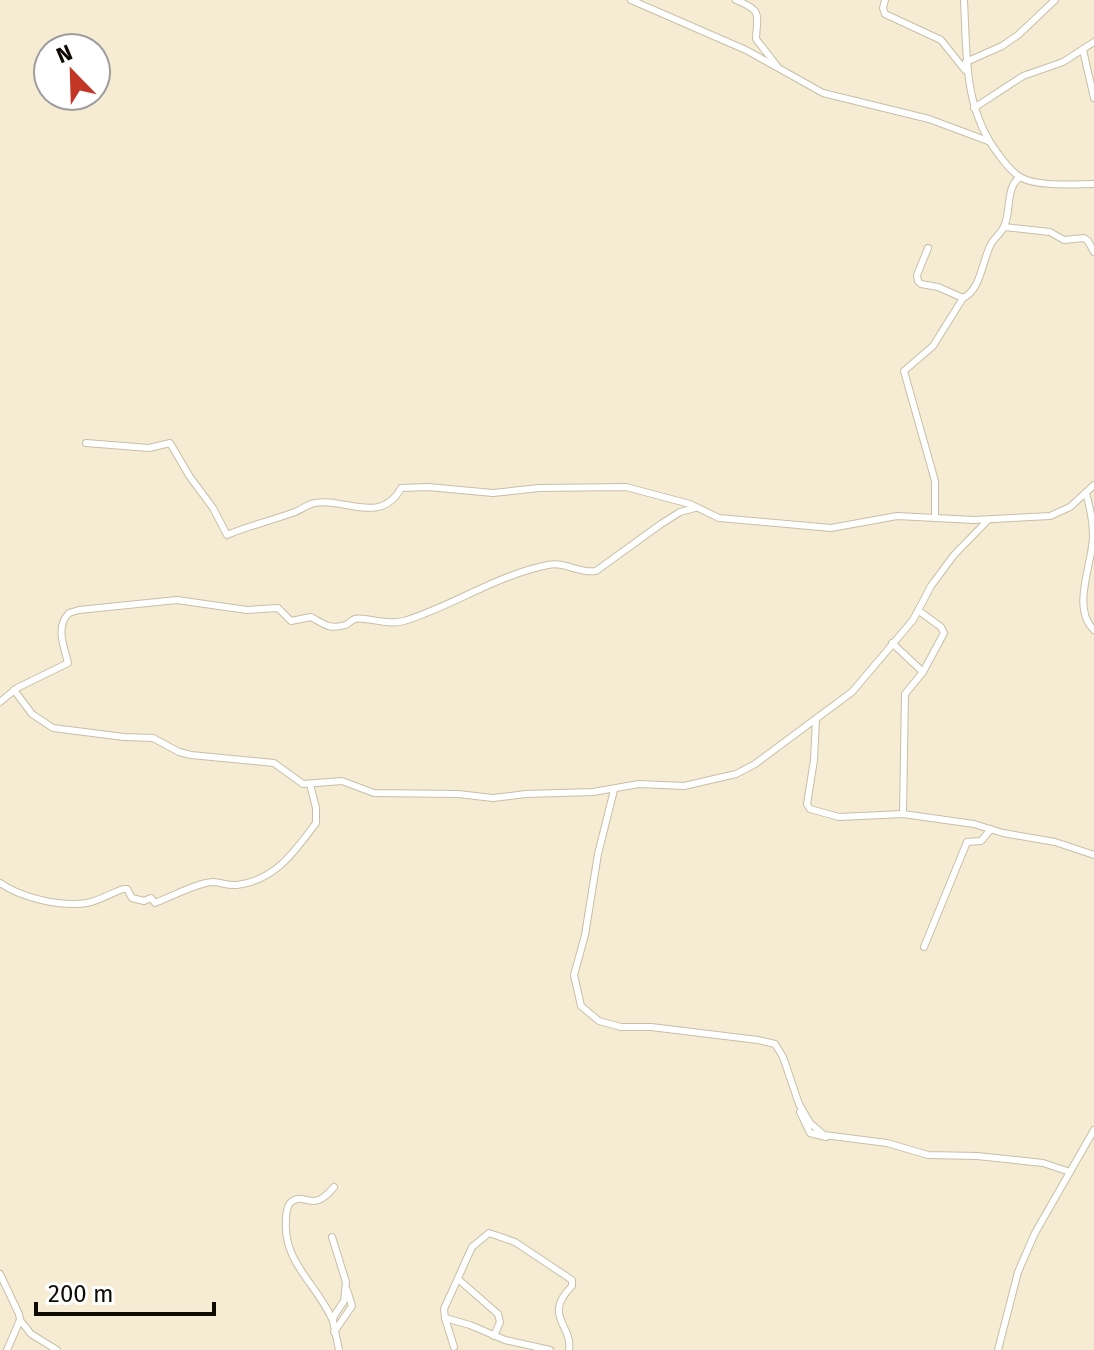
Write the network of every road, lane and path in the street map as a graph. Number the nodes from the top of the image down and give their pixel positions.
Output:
1 (631, 0) edge
2 (736, 0) edge
3 (885, 0) edge
4 (964, 0) edge
5 (1055, 0) edge
6 (1094, 42) edge
7 (1083, 50) junction
8 (966, 62) junction
9 (777, 66) junction
10 (967, 73) junction
11 (1094, 98) edge
12 (974, 108) junction
13 (988, 141) junction
14 (1020, 177) junction
15 (1094, 184) edge
16 (1004, 227) junction
17 (928, 248) dead end
18 (1094, 252) edge
19 (963, 298) junction
20 (86, 443) dead end
21 (1094, 485) edge
22 (1086, 493) junction
23 (698, 508) junction
24 (935, 517) junction
25 (988, 520) junction
26 (919, 611) junction
27 (1094, 630) edge
28 (892, 643) junction
29 (923, 672) junction
30 (14, 690) junction
31 (0, 702) edge
32 (816, 719) junction
33 (310, 784) junction
34 (614, 790) junction
35 (903, 814) junction
36 (991, 829) junction
37 (1094, 855) edge
38 (0, 883) edge
39 (924, 947) dead end
40 (1094, 1130) edge
41 (1070, 1172) junction
42 (334, 1187) dead end
43 (332, 1237) dead end
44 (0, 1274) edge
45 (458, 1279) junction
46 (346, 1288) junction
47 (445, 1318) junction
48 (20, 1320) junction
49 (333, 1321) junction
50 (334, 1332) junction
51 (494, 1336) junction
52 (454, 1347) dead end
53 (7, 1350) edge
54 (57, 1350) edge
55 (339, 1350) edge
56 (550, 1350) edge
57 (569, 1350) edge
58 (998, 1350) edge

1 - 9 street
2 - 9 street
3 - 10 street
4 - 8 street
5 - 8 street
6 - 7 street
7 - 11 street
7 - 12 street
8 - 10 street
9 - 13 street
10 - 12 street
12 - 13 street
13 - 14 street
14 - 15 street
14 - 16 street
16 - 18 street
16 - 19 street
17 - 19 street
19 - 24 street
20 - 23 street
21 - 22 street
22 - 25 street
22 - 27 street
23 - 24 street
23 - 30 street
24 - 25 street
25 - 26 street
26 - 28 street
26 - 29 street
28 - 29 street
28 - 32 street
29 - 35 street
30 - 31 street
30 - 33 street
32 - 34 street
32 - 35 street
33 - 34 street
33 - 38 street
34 - 41 street
35 - 36 street
36 - 37 street
36 - 39 street
40 - 41 street
41 - 58 street
42 - 49 street
43 - 46 street
44 - 48 street
45 - 47 street
45 - 51 street
45 - 57 street
46 - 49 street
46 - 50 street
47 - 51 street
47 - 52 street
48 - 53 street
48 - 54 street
49 - 50 street
50 - 55 street
51 - 56 street

